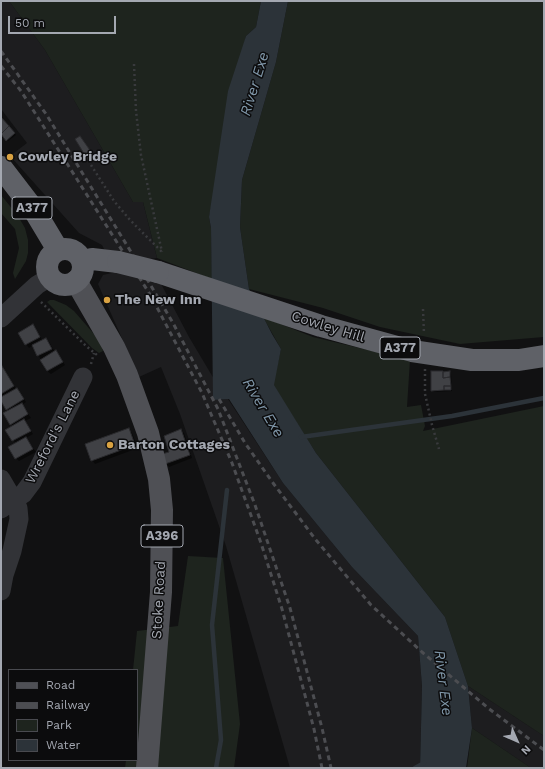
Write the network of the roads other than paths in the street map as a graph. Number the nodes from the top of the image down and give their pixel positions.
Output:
1 (1, 167) edge
2 (58, 250) junction
3 (79, 271) junction
4 (50, 277) junction
5 (1, 318) edge
6 (544, 356) edge
7 (83, 377) dead end
8 (1, 479) edge
9 (8, 505) edge
10 (1, 592) edge
11 (147, 768) edge

1 - 2 highway, A377
2 - 3 highway
2 - 4 highway
3 - 4 highway
3 - 6 highway, Cowley Hill / A377, bridge
3 - 11 main road, Stoke Road / A396
4 - 5 street
7 - 9 street, Wreford's Lane
8 - 9 street
9 - 10 street

